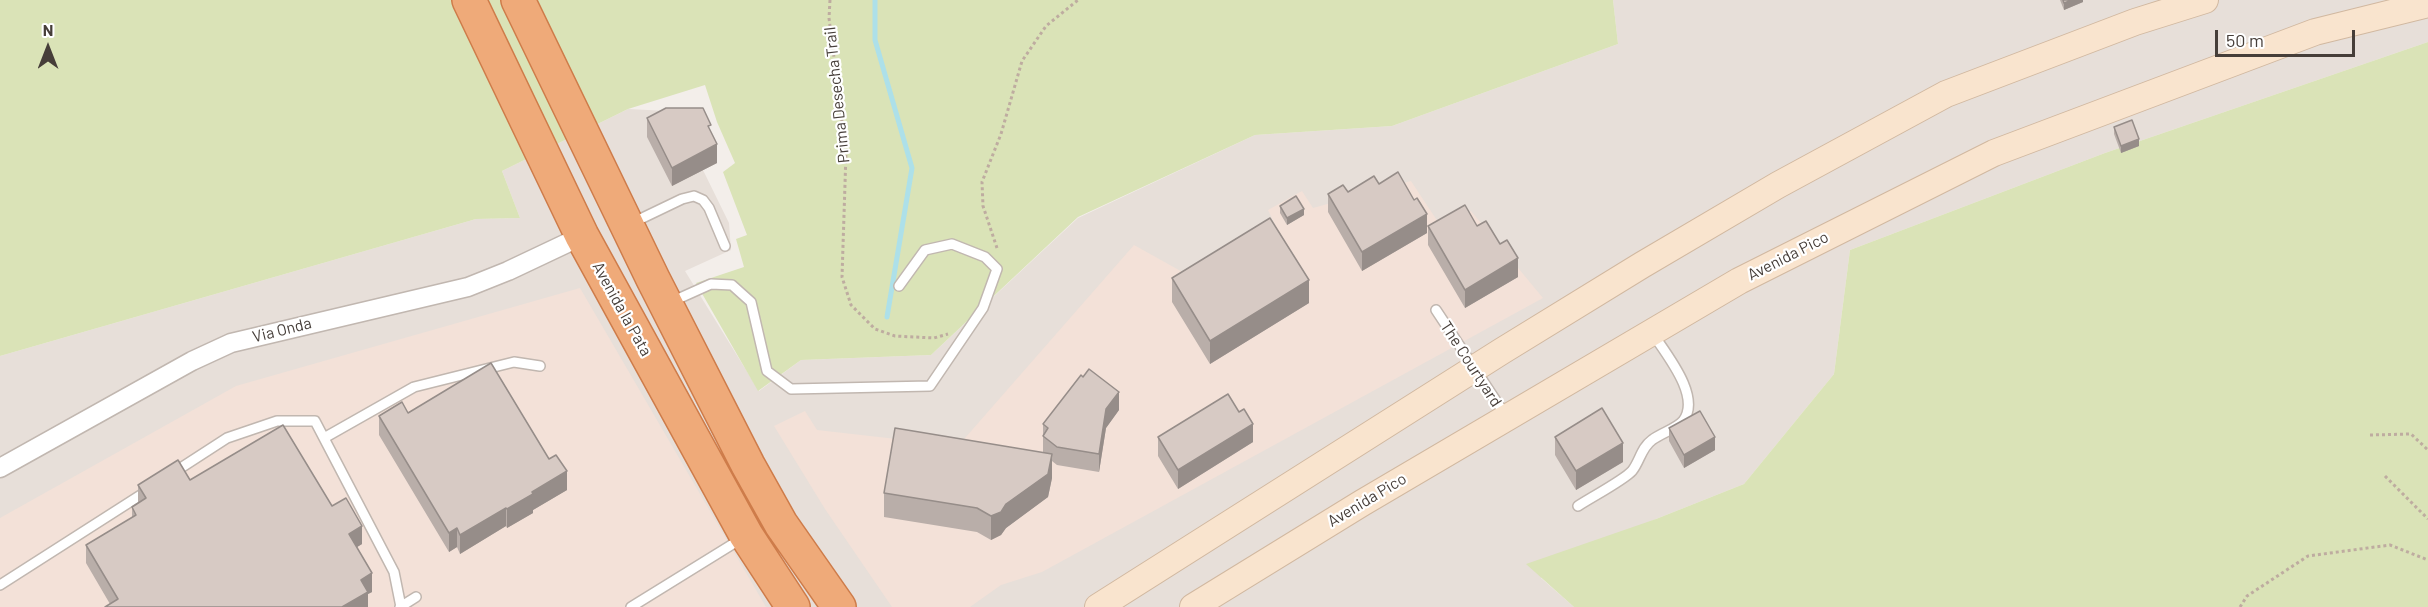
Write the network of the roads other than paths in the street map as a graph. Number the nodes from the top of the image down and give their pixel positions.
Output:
1 (469, 0) edge
2 (518, 0) edge
3 (2205, 0) edge
4 (2428, 4) edge
5 (627, 226) junction
6 (582, 236) junction
7 (725, 246) dead end
8 (899, 286) dead end
9 (660, 291) junction
10 (1436, 310) dead end
11 (1652, 332) junction
12 (540, 366) dead end
13 (1474, 370) junction
14 (1507, 418) junction
15 (324, 438) junction
16 (0, 468) edge
17 (161, 482) edge
18 (152, 488) edge
19 (1578, 506) dead end
20 (746, 536) junction
21 (0, 585) edge
22 (416, 597) dead end
23 (400, 607) edge
24 (631, 607) edge
25 (793, 607) edge
26 (839, 607) edge
27 (1098, 607) edge
28 (1193, 607) edge

1 - 6 highway, Avenida la Pata
2 - 5 highway
3 - 13 main road
4 - 11 main road, Avenida Pico
5 - 7 lane
5 - 9 highway
6 - 9 highway
6 - 16 street, Via Onda
6 - 20 highway, Avenida la Pata
8 - 9 lane
9 - 26 highway
10 - 13 lane, The Courtyard
11 - 14 main road, Avenida Pico
11 - 19 lane
12 - 15 lane
13 - 14 lane, The Courtyard
13 - 27 main road
14 - 28 main road, Avenida Pico
15 - 17 lane
15 - 23 lane
18 - 21 lane
20 - 24 lane
20 - 25 highway, Avenida la Pata
22 - 23 lane

